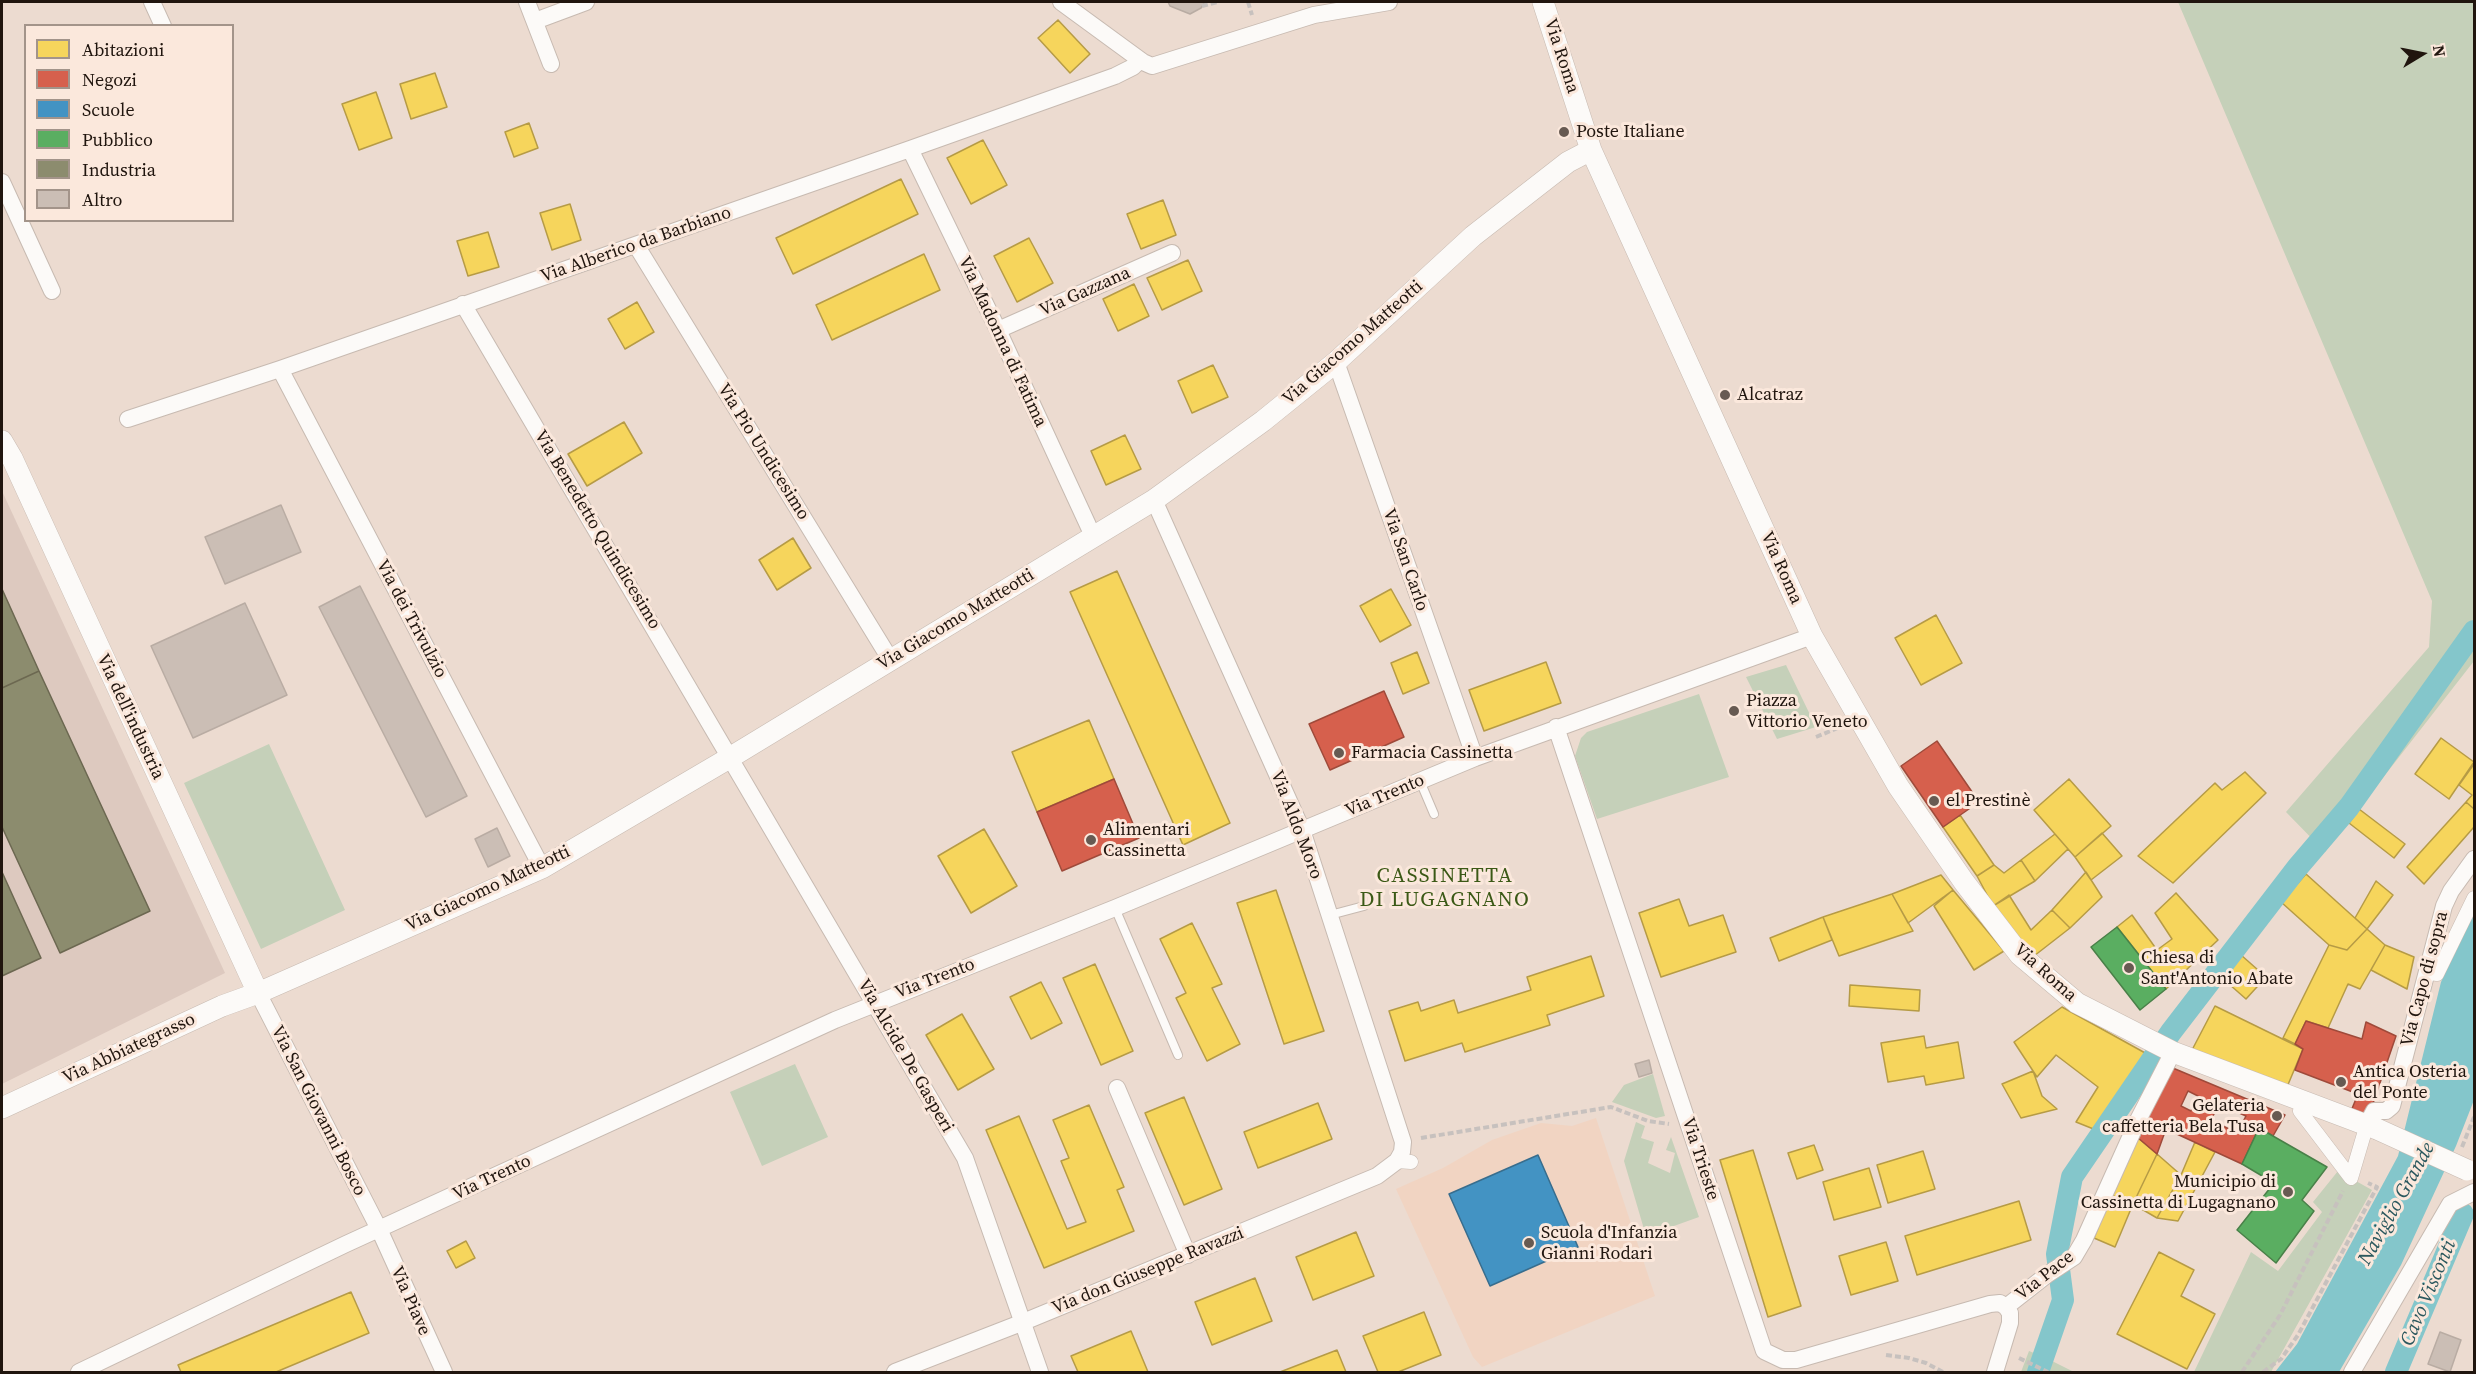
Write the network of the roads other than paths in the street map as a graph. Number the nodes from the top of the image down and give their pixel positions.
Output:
1 (152, 2) edge
2 (527, 2) edge
3 (586, 2) edge
4 (1061, 2) edge
5 (1389, 2) edge
6 (1543, 2) edge
7 (535, 21) junction
8 (162, 24) edge
9 (1140, 60) junction
10 (551, 64) dead end
11 (910, 149) junction
12 (1591, 150) junction
13 (2, 182) edge
14 (23, 221) edge
15 (636, 245) junction
16 (1172, 253) dead end
17 (52, 291) dead end
18 (463, 304) junction
19 (998, 330) junction
20 (1336, 362) junction
21 (280, 369) junction
22 (128, 419) dead end
23 (2, 441) edge
24 (1154, 500) junction
25 (1093, 536) junction
26 (1812, 636) junction
27 (890, 659) junction
28 (1556, 727) junction
29 (731, 757) junction
30 (1474, 758) junction
31 (1420, 781) junction
32 (1434, 814) dead end
33 (1302, 830) junction
34 (2475, 860) edge
35 (2475, 865) edge
36 (542, 868) junction
37 (2475, 898) edge
38 (1364, 906) dead end
39 (1115, 908) junction
40 (1330, 915) junction
41 (258, 993) junction
42 (874, 1003) junction
43 (2173, 1052) junction
44 (1178, 1055) dead end
45 (1117, 1088) dead end
46 (2304, 1103) junction
47 (2, 1108) edge
48 (2372, 1127) junction
49 (1404, 1162) joint
50 (2471, 1171) edge
51 (2475, 1192) edge
52 (379, 1229) junction
53 (1188, 1255) junction
54 (2006, 1307) junction
55 (1021, 1323) junction
56 (79, 1372) edge
57 (444, 1372) edge
58 (895, 1372) edge
59 (1040, 1372) edge
60 (1995, 1372) edge
61 (2352, 1372) edge

1 - 8 street
2 - 7 street
3 - 7 street
4 - 9 street
5 - 9 street
6 - 12 street, Via Roma
7 - 10 street
9 - 11 street, Via Alberico da Barbiano
11 - 15 street, Via Alberico da Barbiano
11 - 19 street, Via Madonna di Fatima
12 - 20 street, Via Giacomo Matteotti
12 - 26 street, Via Roma
13 - 14 street
14 - 17 street
15 - 18 street, Via Alberico da Barbiano
15 - 27 street, Via Pio Undicesimo
16 - 19 street, Via Gazzana
18 - 21 street, Via Alberico da Barbiano
18 - 29 street, Via Benedetto Quindicesimo
19 - 25 street, Via Madonna di Fatima
20 - 24 street, Via Giacomo Matteotti
20 - 30 street, Via San Carlo
21 - 22 street, Via Alberico da Barbiano
21 - 36 street, Via dei Trivulzio
23 - 41 street, Via dell'industria
24 - 25 street, Via Giacomo Matteotti
24 - 33 street, Via Aldo Moro
25 - 27 street, Via Giacomo Matteotti
26 - 28 street, Via Trento
26 - 43 street, Via Roma
27 - 29 street, Via Giacomo Matteotti
28 - 30 street, Via Trento
28 - 54 street, Via Trieste
29 - 36 street, Via Giacomo Matteotti
29 - 42 street, Via Alcide De Gasperi
30 - 31 street, Via Trento
31 - 32 lane
31 - 33 street, Via Trento
33 - 39 street, Via Trento
33 - 40 street, Via Aldo Moro
34 - 48 street, Via Capo di sopra
35 - 37 street
36 - 41 street, Via Giacomo Matteotti
38 - 40 lane
39 - 42 street, Via Trento
39 - 44 lane
40 - 49 street, Via Aldo Moro
41 - 47 street, Via Abbiategrasso
41 - 52 street, Via San Giovanni Bosco
42 - 52 street, Via Trento
42 - 55 street, Via Alcide De Gasperi
43 - 46 street
43 - 54 street, Via Pace
45 - 53 street
46 - 48 street
46 - 48 street
48 - 50 street, bridge
49 - 53 street, Via don Giuseppe Ravazzi
51 - 61 street
52 - 56 street, Via Trento
52 - 57 street, Via Piave
53 - 55 street, Via don Giuseppe Ravazzi
54 - 60 street, Via Pace
55 - 58 street, Via don Giuseppe Ravazzi
55 - 59 street, Via Alcide De Gasperi

